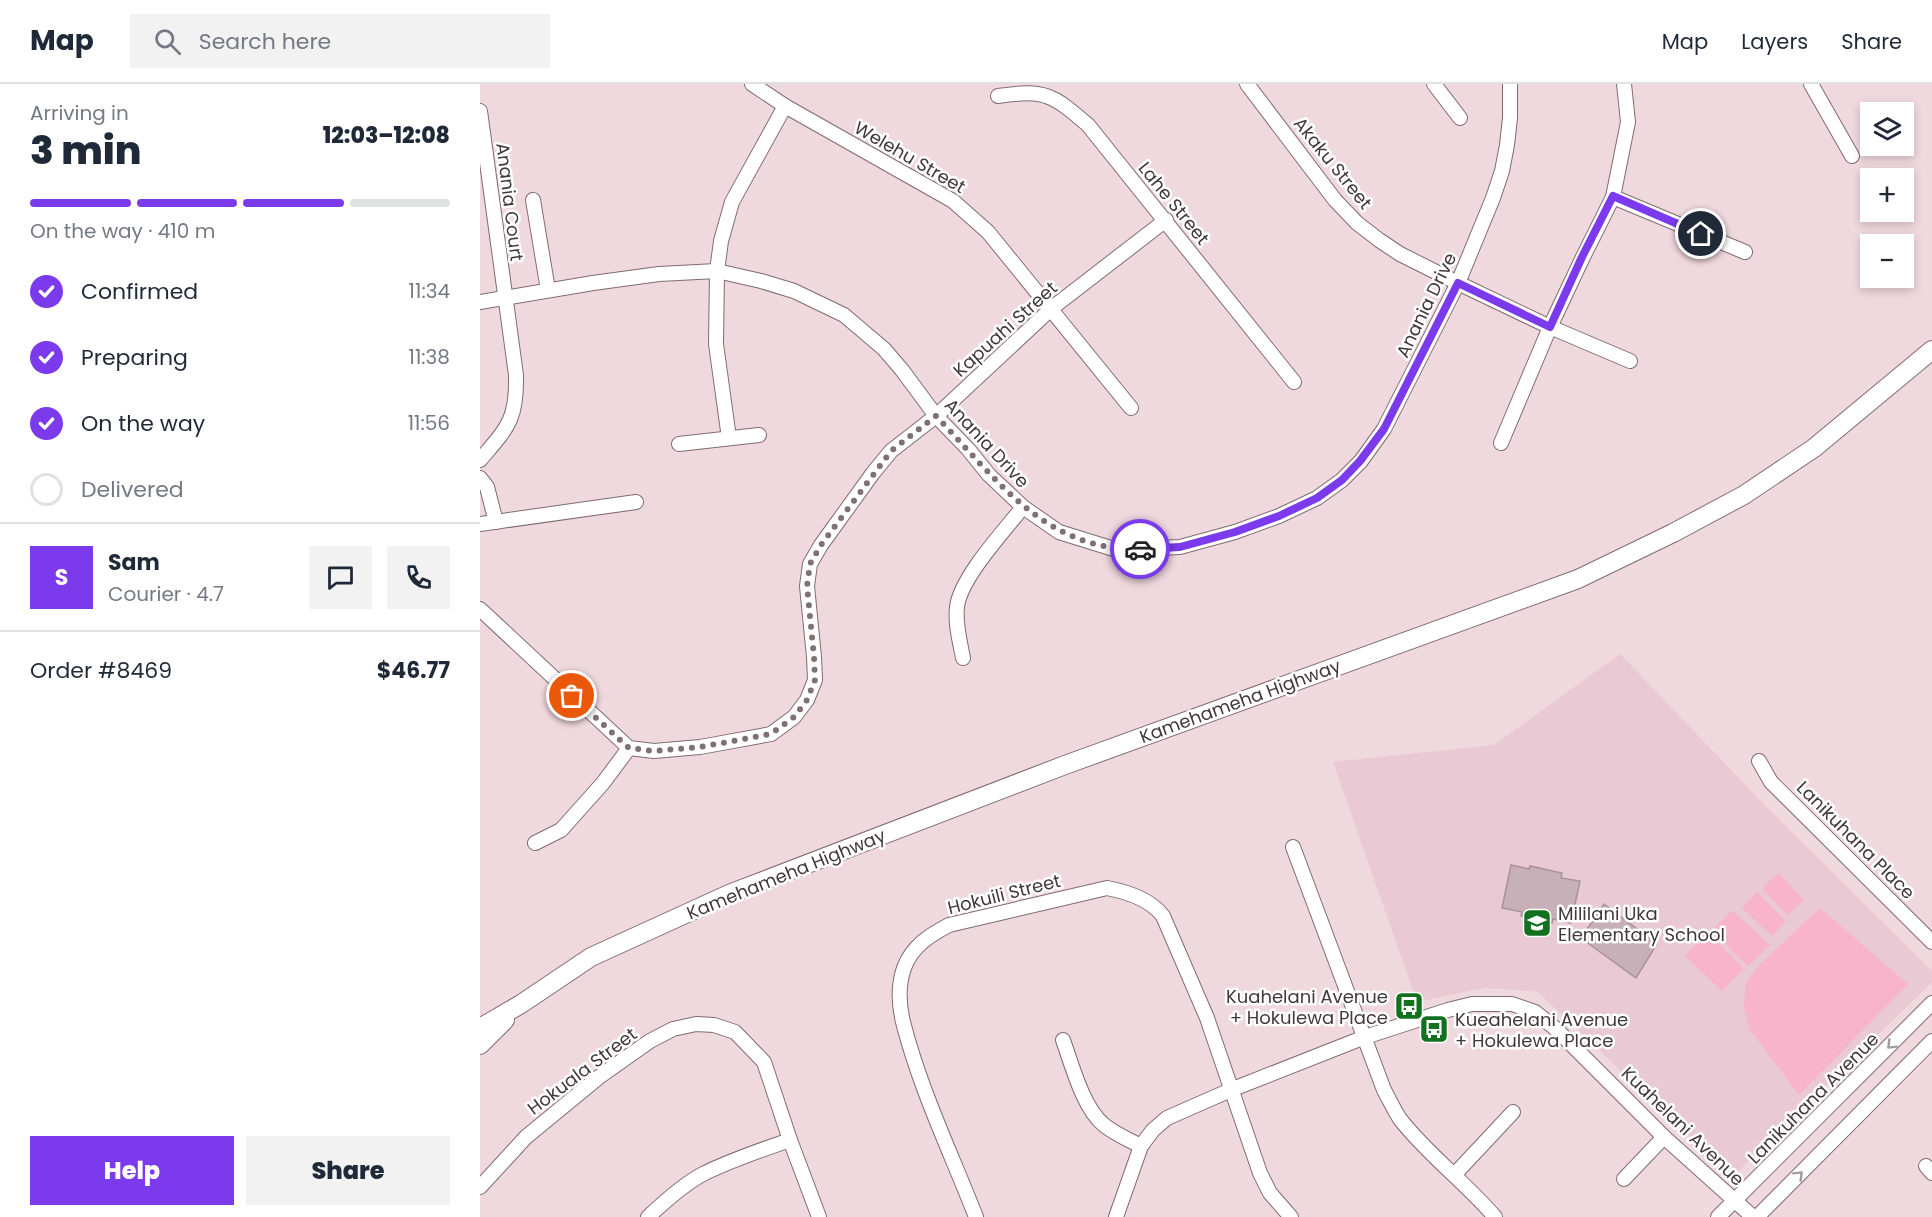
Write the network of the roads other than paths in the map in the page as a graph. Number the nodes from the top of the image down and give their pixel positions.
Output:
1 (752, 84) edge
2 (1247, 84) edge
3 (1434, 84) edge
4 (1509, 84) edge
5 (1624, 84) edge
6 (1811, 84) edge
7 (998, 96) dead end
8 (785, 106) junction
9 (480, 111) edge
10 (1460, 118) dead end
11 (1852, 156) dead end
12 (1613, 196) junction
13 (533, 200) dead end
14 (1166, 220) junction
15 (1745, 252) dead end
16 (717, 271) junction
17 (1458, 283) junction
18 (548, 290) junction
19 (504, 297) junction
20 (480, 302) edge
21 (1052, 308) junction
22 (1550, 327) junction
23 (1932, 350) edge
24 (1630, 361) dead end
25 (1294, 382) dead end
26 (1131, 408) dead end
27 (936, 416) junction
28 (759, 435) dead end
29 (729, 438) junction
30 (1500, 443) dead end
31 (679, 444) dead end
32 (480, 460) edge
33 (480, 478) edge
34 (636, 502) dead end
35 (1023, 507) junction
36 (495, 522) junction
37 (480, 524) edge
38 (480, 609) edge
39 (963, 658) dead end
40 (629, 748) junction
41 (1759, 761) dead end
42 (534, 843) dead end
43 (1293, 847) dead end
44 (1932, 942) edge
45 (1932, 1003) edge
46 (521, 1004) junction
47 (480, 1028) edge
48 (1365, 1037) junction
49 (1063, 1040) dead end
50 (1932, 1041) edge
51 (480, 1045) edge
52 (1233, 1089) junction
53 (1513, 1112) dead end
54 (1664, 1137) junction
55 (790, 1140) junction
56 (1141, 1146) junction
57 (1455, 1174) junction
58 (1624, 1179) dead end
59 (480, 1187) edge
60 (1734, 1201) junction
61 (648, 1217) edge
62 (819, 1217) edge
63 (976, 1217) edge
64 (1116, 1217) edge
65 (1291, 1217) edge
66 (1495, 1217) edge
67 (1718, 1217) edge
68 (1755, 1217) edge

1 - 8 street, Welehu Street
2 - 17 street, Akaku Street
3 - 10 street
4 - 17 street, Anania Drive
5 - 12 street
6 - 11 street
7 - 14 street, Lahe Street
8 - 16 street
8 - 21 street, Welehu Street
9 - 19 street, Anania Court
12 - 15 street
12 - 22 street
13 - 18 street
14 - 21 street, Kapuahi Street
14 - 25 street, Lahe Street
16 - 18 street, Anania Drive
16 - 27 street, Anania Drive
16 - 29 street
17 - 22 street, Akaku Street
17 - 35 street, Anania Drive
18 - 19 street, Anania Drive
19 - 20 street, Anania Drive
19 - 32 street, Anania Court
21 - 26 street, Welehu Street
21 - 27 street, Kapuahi Street
22 - 24 street, Akaku Street
22 - 30 street
23 - 46 main road, Kamehameha Highway
27 - 35 street, Anania Drive
27 - 40 street, Kapuahi Street
28 - 29 street
29 - 31 street
33 - 36 street
34 - 36 street
35 - 39 street
36 - 37 street
38 - 40 street
40 - 42 street
41 - 44 street, Lanikuhana Place
43 - 48 street
45 -> 60 street, Lanikuhana Avenue
46 - 47 main road, Kamehameha Highway
46 - 51 main road, Kamehameha Highway
48 - 52 street, Kuahelani Avenue
48 - 54 street, Kuahelani Avenue
48 - 57 street
49 - 56 street
68 -> 50 street
52 - 56 street, Kuahelani Avenue
52 - 63 street, Hokuili Street
52 - 65 street, Hokuili Street
53 - 57 street
54 - 58 street
54 - 60 street, Kuahelani Avenue
55 - 59 street, Hokuala Street
55 - 61 street
55 - 62 street, Hokuala Street
56 - 64 street, Kuahelani Avenue
57 - 66 street
60 - 67 street, Lanikuhana Avenue
60 - 68 street, Kuahelani Avenue

